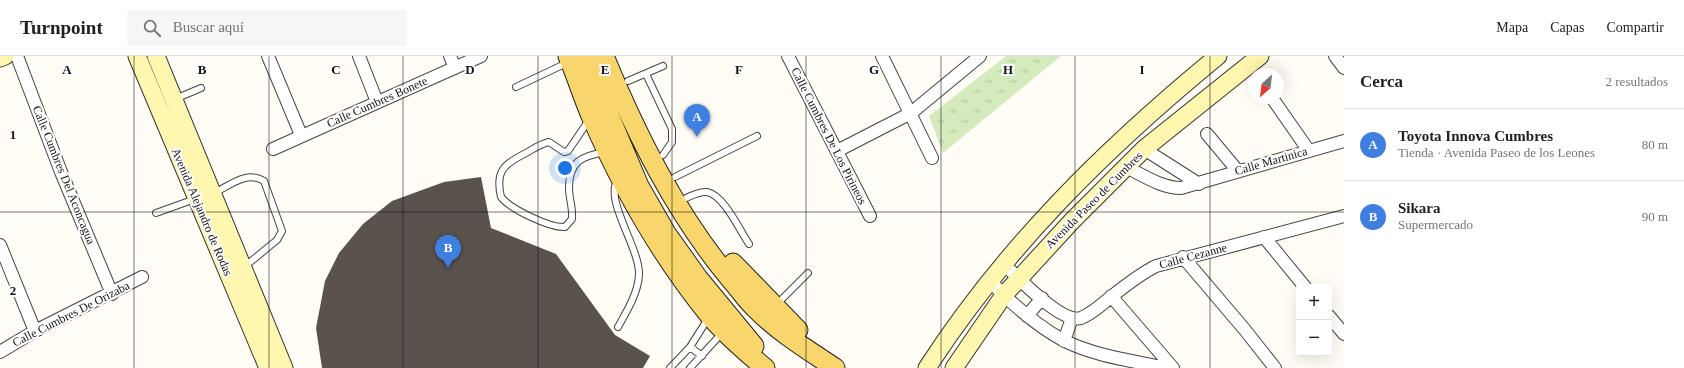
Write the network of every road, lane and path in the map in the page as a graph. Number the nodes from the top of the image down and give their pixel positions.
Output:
1 (5, 56) edge
2 (17, 56) edge
3 (137, 56) edge
4 (156, 56) edge
5 (268, 56) edge
6 (359, 56) edge
7 (450, 56) edge
8 (481, 56) edge
9 (604, 56) edge
10 (618, 56) edge
11 (788, 56) edge
12 (882, 56) edge
13 (979, 56) edge
14 (1218, 56) edge
15 (1260, 56) edge
16 (1335, 56) edge
17 (0, 58) edge
18 (575, 58) edge
19 (663, 66) dead end
20 (455, 68) junction
21 (1344, 68) edge
22 (637, 78) junction
23 (516, 87) dead end
24 (201, 88) dead end
25 (175, 99) junction
26 (1164, 100) junction
27 (377, 102) junction
28 (1276, 104) edge
29 (911, 113) junction
30 (591, 117) junction
31 (1179, 121) junction
32 (1207, 134) dead end
33 (301, 135) junction
34 (757, 136) dead end
35 (1344, 141) edge
36 (273, 149) dead end
37 (1144, 150) junction
38 (1310, 150) junction
39 (837, 151) junction
40 (608, 152) junction
41 (932, 158) dead end
42 (1126, 167) junction
43 (1237, 170) junction
44 (620, 176) junction
45 (675, 177) junction
46 (1199, 184) junction
47 (213, 194) junction
48 (196, 198) junction
49 (686, 198) junction
50 (156, 213) dead end
51 (870, 216) dead end
52 (1344, 216) edge
53 (1264, 237) junction
54 (749, 244) dead end
55 (0, 245) edge
56 (1183, 257) junction
57 (1004, 263) junction
58 (236, 272) junction
59 (808, 274) dead end
60 (142, 277) dead end
61 (1018, 278) junction
62 (989, 280) junction
63 (1303, 284) edge
64 (112, 294) junction
65 (1004, 295) junction
66 (1112, 296) junction
67 (1042, 298) junction
68 (774, 307) junction
69 (710, 316) junction
70 (1027, 316) junction
71 (1072, 318) junction
72 (1332, 320) edge
73 (618, 326) dead end
74 (35, 331) junction
75 (724, 331) junction
76 (1344, 334) edge
77 (1064, 341) junction
78 (690, 347) junction
79 (0, 352) edge
80 (702, 356) junction
81 (268, 368) edge
82 (284, 368) edge
83 (670, 368) edge
84 (690, 368) edge
85 (766, 368) edge
86 (835, 368) edge
87 (926, 368) edge
88 (954, 368) edge
89 (1167, 368) edge
90 (1173, 368) edge
91 (1275, 368) edge

1 - 17 street
2 - 64 street, Calle Cumbres Del Aconcagua
3 - 48 street, Avenida Alejandro de Rodas
4 - 25 street, Avenida Alejandro de Rodas
5 - 33 street
6 - 27 street
7 - 20 street
8 - 20 street, Calle Cumbres Bonete
9 - 86 main road
10 - 22 main road
11 - 39 street, Calle Cumbres De Los Pirineos
12 - 29 street
13 - 29 street
14 - 26 street, Avenida Paseo de Cumbres
15 - 31 street, Avenida Paseo de Cumbres
16 - 21 street
18 - 23 lane
18 - 30 main road
18 - 85 main road
19 - 22 lane
20 - 27 street, Calle Cumbres Bonete
22 - 45 main road
24 - 25 lane
25 - 47 street, Avenida Alejandro de Rodas
26 - 31 street
26 - 57 street, Avenida Paseo de Cumbres
27 - 33 street, Calle Cumbres Bonete
28 - 38 street
29 - 39 street
29 - 41 street
30 - 40 main road
30 - 40 lane
31 - 37 street, Avenida Paseo de Cumbres
32 - 43 street
33 - 36 street, Calle Cumbres Bonete
34 - 45 lane
35 - 38 street, Calle Martinica
37 - 42 street, Avenida Paseo de Cumbres
37 - 46 street
38 - 43 street, Calle Martinica
39 - 51 street, Calle Cumbres De Los Pirineos
40 - 44 main road
42 - 46 street, Calle Martinica
42 - 61 street, Avenida Paseo de Cumbres
43 - 46 street, Calle Martinica
44 - 69 main road
44 - 73 lane
45 - 49 main road
47 - 58 street, Avenida Alejandro de Rodas
47 - 58 lane
48 - 50 lane
48 - 58 street, Avenida Alejandro de Rodas
49 - 54 lane
49 - 68 main road
52 - 53 street, Calle Cezanne
53 - 56 street, Calle Cezanne
53 - 63 street
55 - 74 street
56 - 66 street, Calle Cezanne
56 - 91 street
57 - 61 street
57 - 62 street, Avenida Paseo de Cumbres
58 - 81 street, Avenida Alejandro de Rodas
58 - 82 street, Avenida Alejandro de Rodas
59 - 68 lane
60 - 64 street, Calle Cumbres De Orizaba
61 - 65 street, Avenida Paseo de Cumbres
61 - 67 street
62 - 65 street
62 - 87 street, Avenida Paseo de Cumbres
64 - 74 street, Calle Cumbres De Orizaba
65 - 70 street
65 - 88 street, Avenida Paseo de Cumbres
66 - 71 street, Calle Cezanne
66 - 90 street
67 - 70 street
67 - 71 street
68 - 86 main road
69 - 75 main road
69 - 78 lane
70 - 77 street
71 - 77 street
72 - 76 street
74 - 79 street, Calle Cumbres De Orizaba
75 - 80 lane
75 - 85 main road
77 - 89 street
78 - 80 lane
78 - 83 lane
80 - 84 lane

